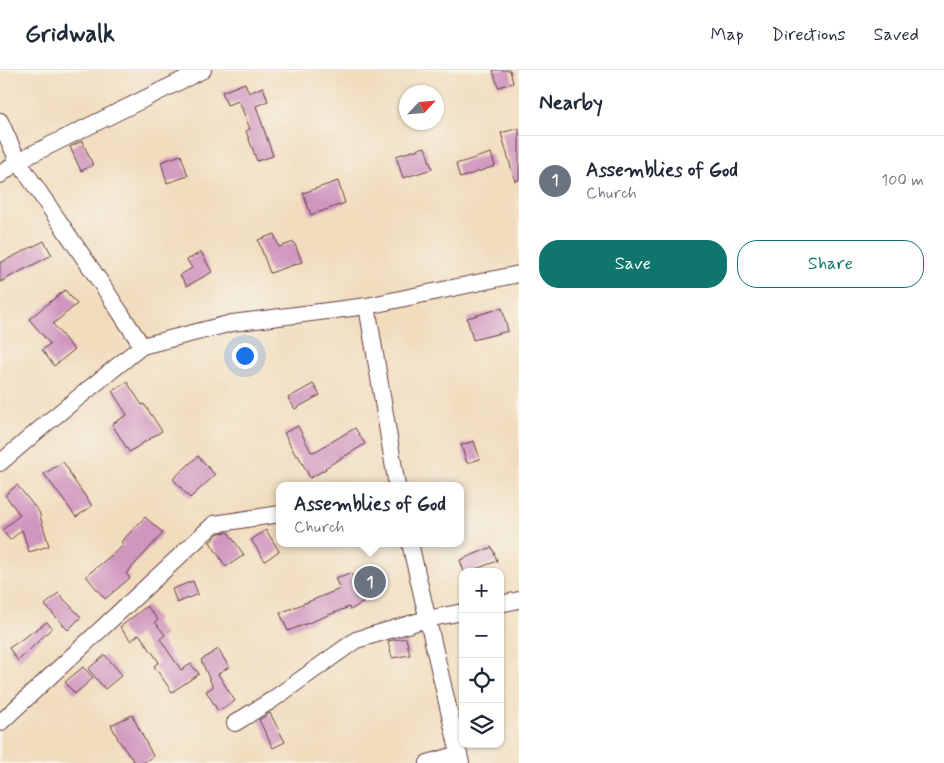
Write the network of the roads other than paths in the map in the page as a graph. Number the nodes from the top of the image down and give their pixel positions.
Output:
1 (203, 70) edge
2 (0, 121) edge
3 (18, 161) junction
4 (0, 175) edge
5 (519, 274) edge
6 (368, 306) junction
7 (142, 346) junction
8 (0, 463) edge
9 (396, 482) edge
10 (276, 515) edge
11 (411, 547) edge
12 (519, 600) edge
13 (504, 603) edge
14 (459, 613) edge
15 (428, 619) junction
16 (0, 723) edge
17 (235, 723) dead end
18 (460, 759) edge
19 (428, 763) edge

1 - 3 street
2 - 3 street
3 - 4 street
3 - 7 street
5 - 6 street
6 - 7 street
6 - 9 street
7 - 8 street
10 - 16 street
11 - 15 street
12 - 13 street
14 - 15 street
15 - 17 street
15 - 18 street
18 - 19 street

